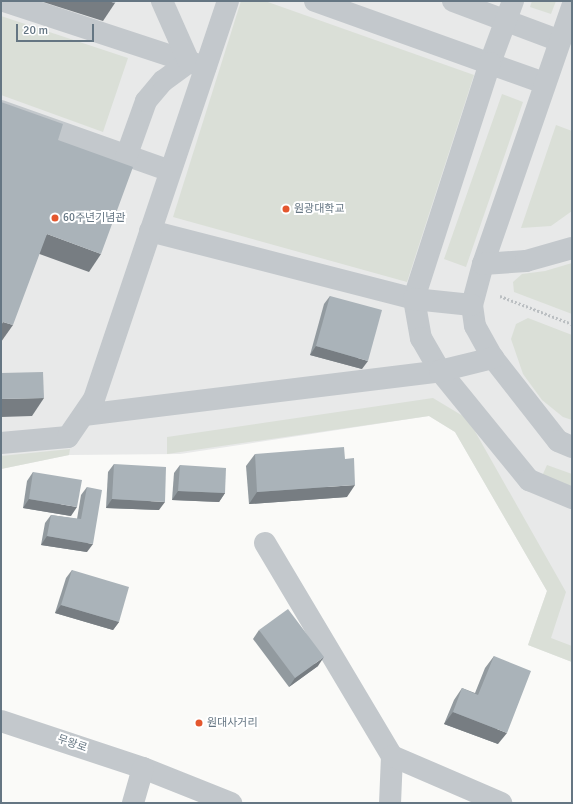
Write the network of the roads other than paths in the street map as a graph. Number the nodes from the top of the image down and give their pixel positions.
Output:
1 (4, 1) edge
2 (162, 1) edge
3 (228, 1) edge
4 (315, 1) edge
5 (452, 1) edge
6 (513, 1) edge
7 (572, 7) edge
8 (506, 21) junction
9 (560, 41) junction
10 (490, 63) junction
11 (197, 65) junction
12 (544, 83) junction
13 (1, 111) edge
14 (126, 157) junction
15 (170, 171) junction
16 (150, 231) junction
17 (572, 248) edge
18 (483, 264) junction
19 (475, 296) junction
20 (414, 299) junction
21 (493, 358) junction
22 (440, 371) junction
23 (84, 415) junction
24 (1, 443) edge
25 (572, 447) edge
26 (572, 498) edge
27 (265, 543) dead end
28 (1, 720) edge
29 (392, 756) junction
30 (143, 768) junction
31 (133, 803) edge
32 (232, 803) edge
33 (390, 803) edge
34 (501, 803) edge

1 - 11 street
2 - 11 street
3 - 11 street
4 - 10 street
5 - 8 street
6 - 8 street
7 - 9 street
8 - 9 street
8 - 10 street
9 - 12 street
10 - 12 street
10 - 20 street
11 - 14 street
11 - 15 street
12 - 18 street
13 - 14 street
14 - 15 street
15 - 16 street
16 - 20 street
16 - 23 street
17 - 18 street
18 - 19 street
19 - 20 street
19 - 21 street
20 - 22 street
21 - 22 street
21 - 25 street
22 - 23 street
22 - 26 street
23 - 24 street
27 - 29 street
28 - 30 street, 무왕로
29 - 33 street
29 - 34 street
30 - 31 street
30 - 32 street, 무왕로

